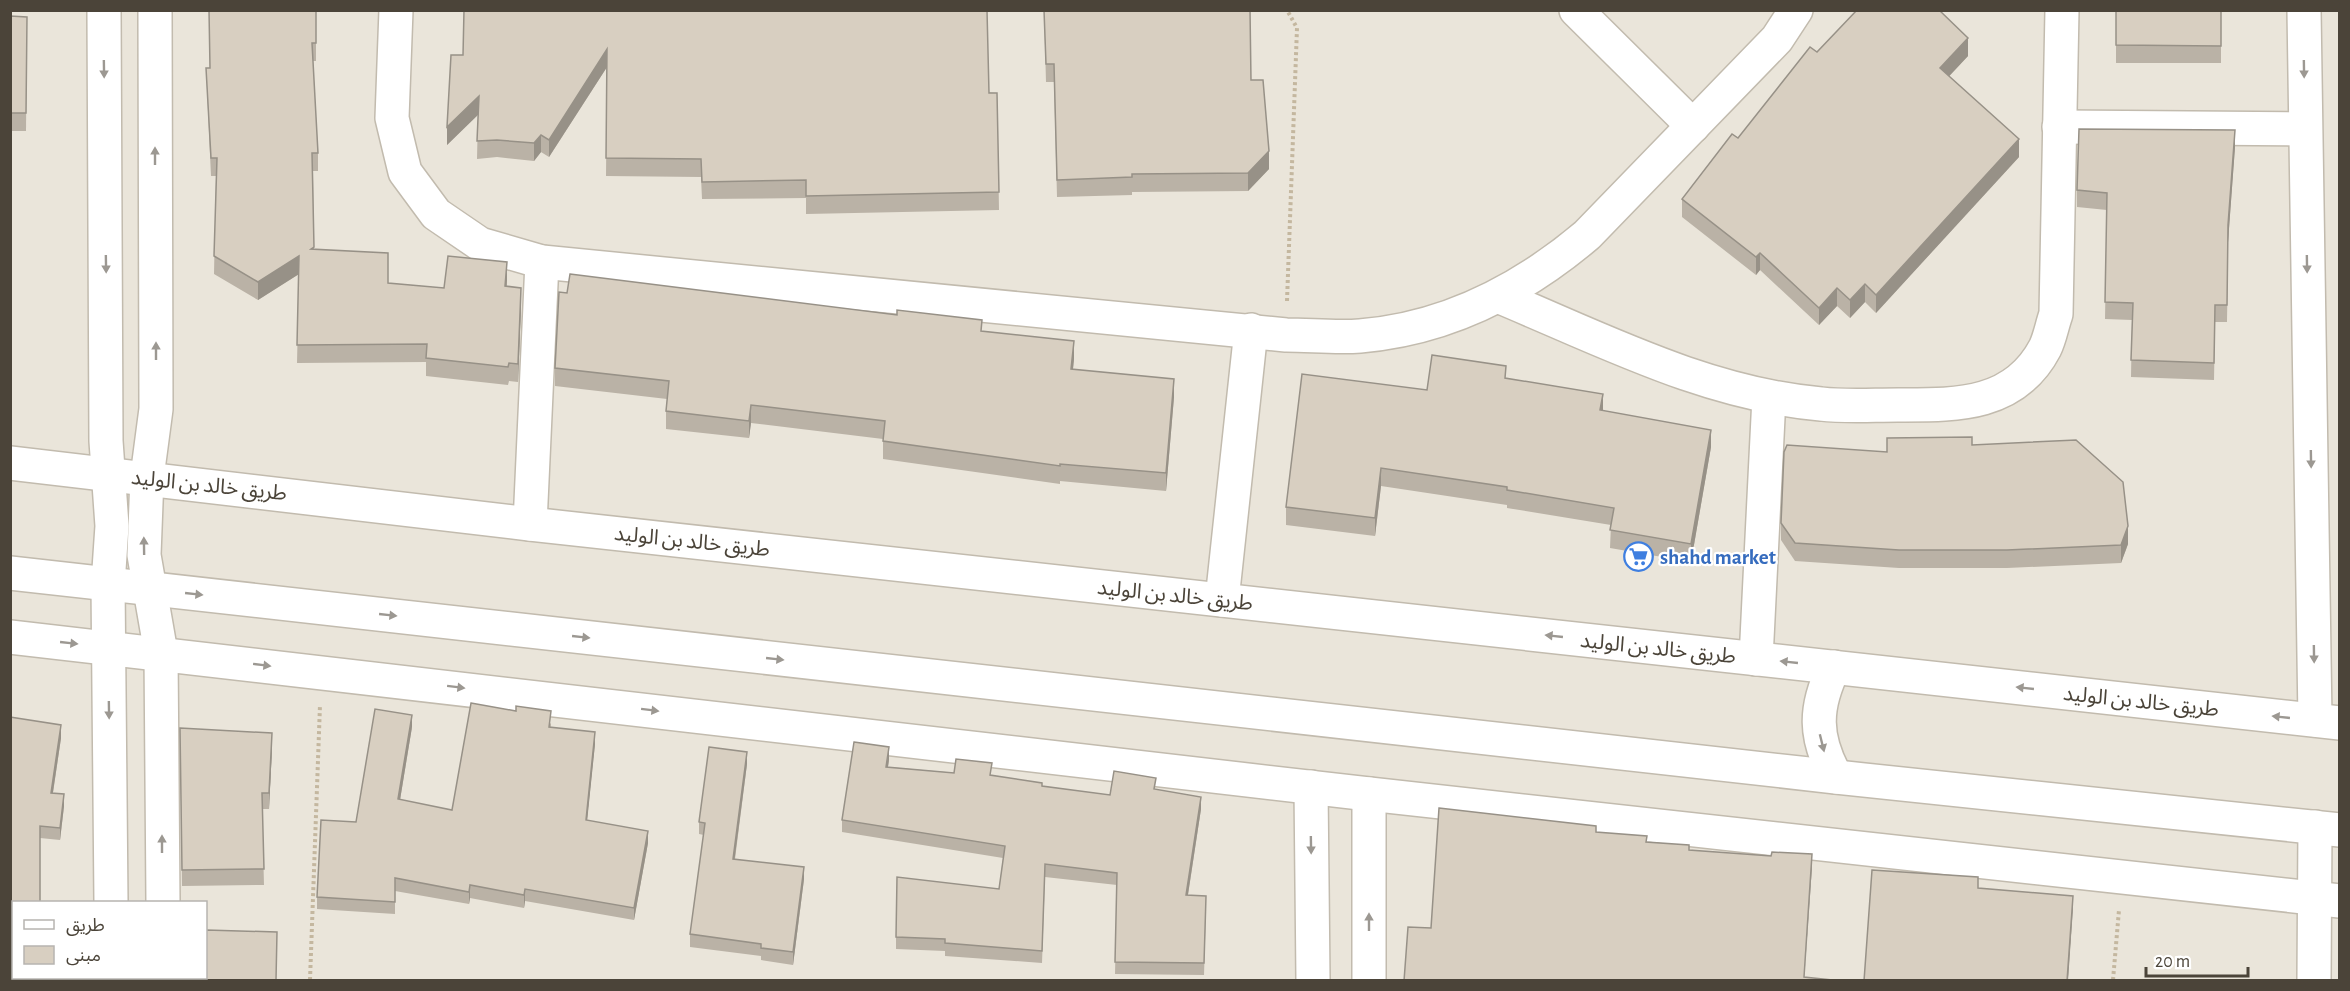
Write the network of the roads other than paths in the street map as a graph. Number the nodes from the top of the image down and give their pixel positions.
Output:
1 (104, 10) edge
2 (154, 10) edge
3 (396, 10) edge
4 (1576, 10) edge
5 (1796, 10) edge
6 (2062, 10) edge
7 (2304, 10) edge
8 (1693, 126) junction
9 (2060, 127) junction
10 (2305, 129) junction
11 (542, 262) junction
12 (1500, 297) junction
13 (1251, 330) junction
14 (1769, 397) junction
15 (10, 463) edge
16 (107, 474) junction
17 (147, 477) junction
18 (530, 524) junction
19 (10, 573) edge
20 (108, 584) junction
21 (149, 589) junction
22 (1222, 600) junction
23 (10, 637) edge
24 (108, 647) junction
25 (161, 653) junction
26 (1756, 658) junction
27 (1834, 667) junction
28 (2327, 722) edge
29 (1836, 777) junction
30 (1311, 787) junction
31 (1369, 794) junction
32 (2327, 829) edge
33 (2328, 900) edge
34 (111, 901) edge
35 (163, 901) edge
36 (1312, 981) edge
37 (1369, 981) edge
38 (2314, 981) edge

1 -> 16 street
17 -> 2 street
3 - 11 street
4 - 8 street
5 - 8 street
6 - 9 street
7 -> 10 street
8 - 12 street
9 - 10 street
9 - 14 street
10 -> 28 street
11 - 13 street
11 - 18 street
12 - 13 street
12 - 14 street
13 - 22 street
14 - 26 street
15 - 16 street, طريق خالد بن الوليد
16 - 17 street, طريق خالد بن الوليد
16 - 20 street
17 - 18 street, طريق خالد بن الوليد
21 -> 17 street
18 - 22 street, طريق خالد بن الوليد
19 - 20 street
20 - 21 street
20 - 24 street
21 - 25 street
21 -> 29 street
26 -> 22 street, طريق خالد بن الوليد
23 -> 24 street
24 - 25 street
24 -> 34 street
25 -> 30 street
35 -> 25 street
27 -> 26 street, طريق خالد بن الوليد
28 -> 27 street, طريق خالد بن الوليد
27 -> 29 street
29 - 32 street
30 - 31 street
30 -> 36 street
31 - 33 street
37 -> 31 street
32 - 33 street
33 - 38 street

